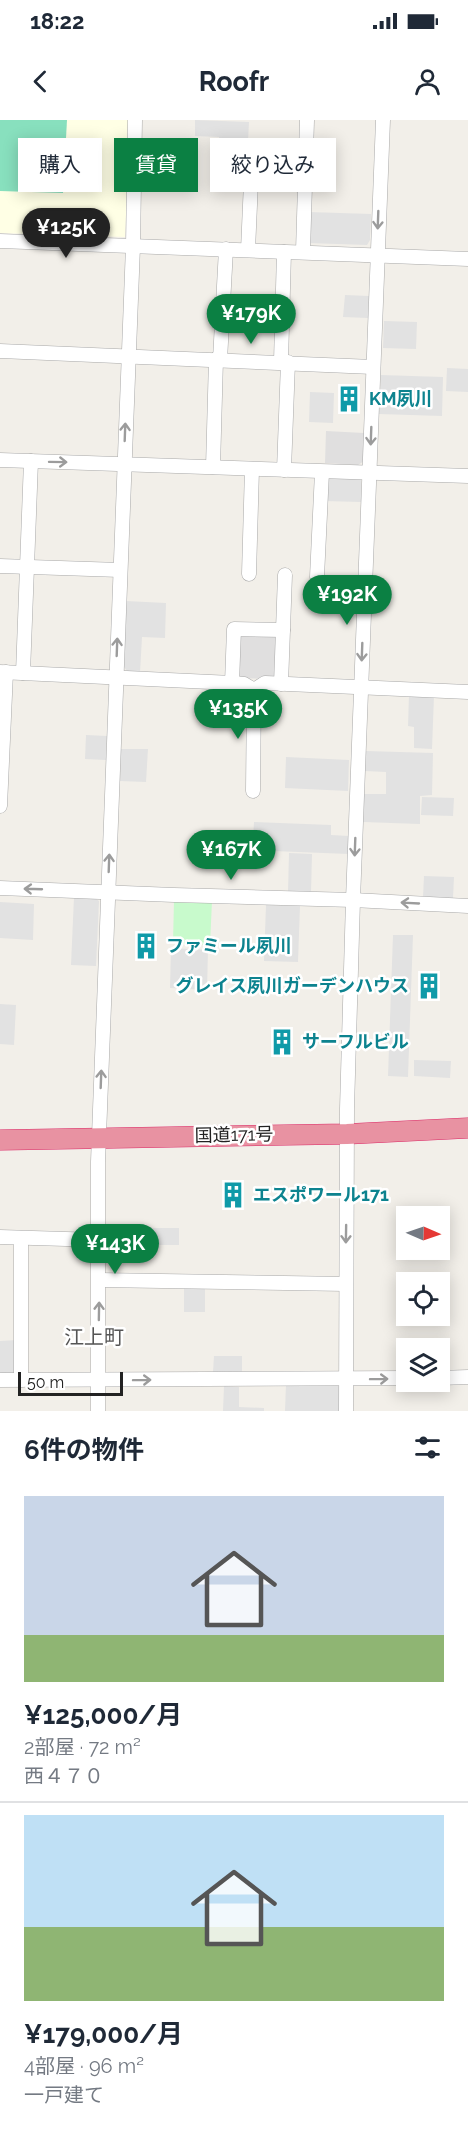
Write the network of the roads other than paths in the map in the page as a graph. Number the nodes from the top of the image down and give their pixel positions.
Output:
1 (135, 120) edge
2 (307, 120) edge
3 (383, 120) edge
4 (306, 138) edge
5 (251, 192) edge
6 (305, 192) edge
7 (0, 241) edge
8 (133, 246) junction
9 (226, 249) junction
10 (248, 250) junction
11 (303, 251) junction
12 (284, 252) junction
13 (377, 256) junction
14 (468, 259) edge
15 (0, 351) edge
16 (127, 356) junction
17 (218, 359) junction
18 (284, 362) junction
19 (373, 367) junction
20 (0, 460) edge
21 (31, 461) junction
22 (124, 464) junction
23 (213, 467) junction
24 (252, 469) junction
25 (284, 470) junction
26 (322, 472) junction
27 (370, 472) junction
28 (468, 476) edge
29 (0, 566) edge
30 (26, 567) junction
31 (120, 570) junction
32 (249, 574) dead end
33 (285, 575) dead end
34 (317, 577) dead end
35 (283, 630) junction
36 (3, 672) edge
37 (23, 673) junction
38 (116, 677) junction
39 (232, 683) junction
40 (281, 684) junction
41 (360, 688) junction
42 (254, 690) junction
43 (468, 692) edge
44 (253, 791) dead end
45 (0, 806) edge
46 (0, 888) edge
47 (108, 893) junction
48 (353, 900) junction
49 (468, 906) edge
50 (468, 1128) edge
51 (347, 1134) junction
52 (100, 1138) junction
53 (0, 1140) edge
54 (0, 1237) edge
55 (21, 1238) junction
56 (99, 1240) junction
57 (99, 1280) junction
58 (346, 1284) junction
59 (468, 1377) edge
60 (396, 1378) edge
61 (450, 1378) edge
62 (346, 1379) junction
63 (0, 1380) edge
64 (21, 1380) junction
65 (98, 1380) junction
66 (98, 1411) edge
67 (346, 1411) edge

1 - 8 street
2 - 4 street
3 -> 13 street
5 - 10 street
6 - 11 street
7 - 8 street
8 - 9 street
8 - 16 street
9 - 10 street
9 - 17 street
10 - 12 street
11 - 12 street
11 - 13 street
12 - 18 street
13 - 14 street
13 - 19 street
15 - 16 street
16 - 17 street
22 -> 16 street
17 - 18 street
17 - 23 street
18 - 19 street
18 - 25 street
19 -> 27 street
20 - 21 street
21 -> 22 street
21 - 30 street
22 - 23 street
22 - 31 street
23 - 24 street
24 - 25 street
24 - 32 street
25 - 26 street
26 - 27 street
26 - 34 street
27 - 28 street
27 -> 41 street
29 - 30 street
30 - 31 street
30 - 37 street
38 -> 31 street
33 - 35 street
35 - 39 street
35 - 40 street
36 - 37 street
36 - 45 street
37 - 38 street
38 - 39 street
47 -> 38 street
39 - 42 street
40 - 41 street
40 - 42 street
41 - 43 street
41 -> 48 street
42 - 44 street
47 -> 46 street
47 - 48 street
52 -> 47 street
49 -> 48 street
48 - 51 street
50 - 51 highway, 国道171号
51 - 52 highway, 国道171号
51 -> 58 street
52 - 53 highway, 国道171号
52 - 56 street
54 - 55 street
55 - 56 street
55 - 64 street
56 - 57 street
57 - 58 street
65 -> 57 street
58 - 62 street
59 - 61 street
62 -> 60 street
65 -> 62 street
62 - 67 street
63 - 64 street
64 - 65 street
65 - 66 street

